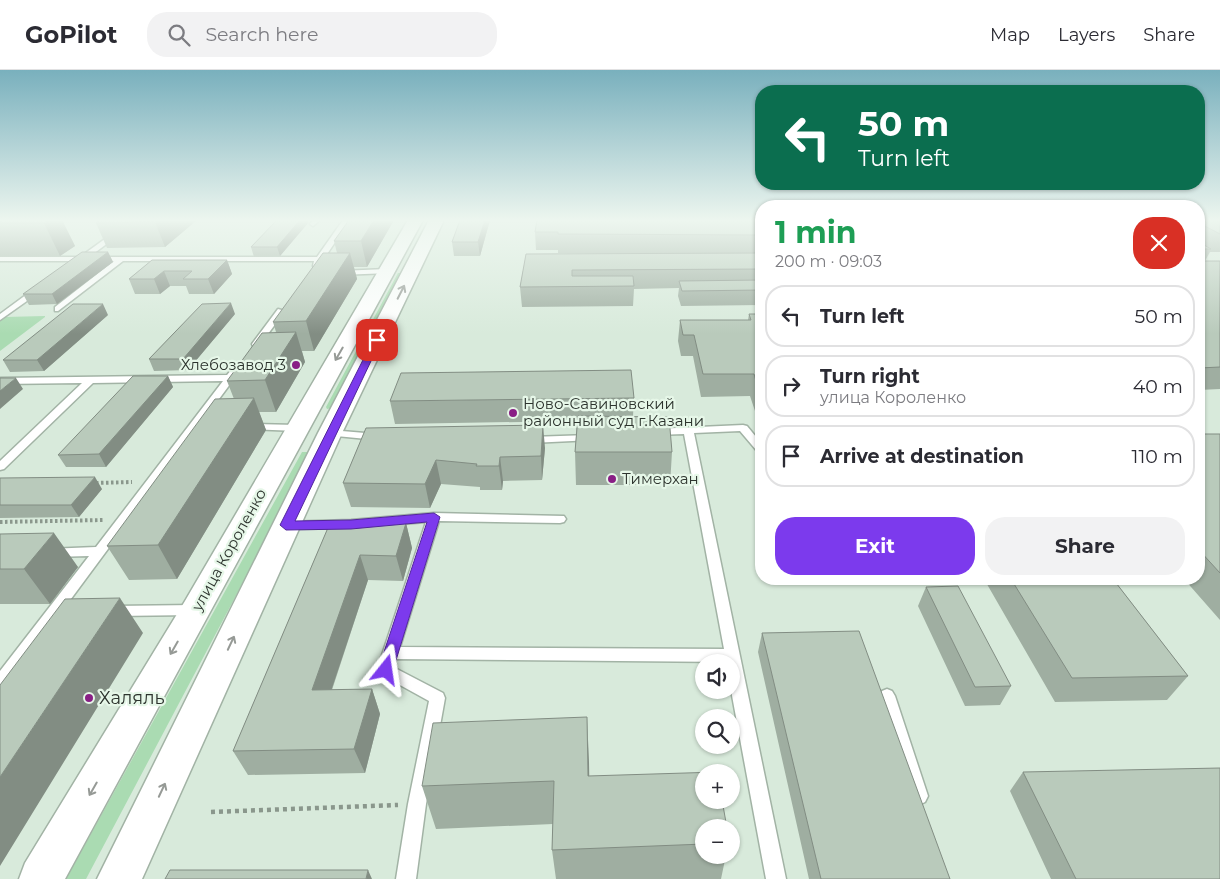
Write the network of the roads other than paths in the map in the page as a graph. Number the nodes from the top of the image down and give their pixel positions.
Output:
1 (0, 258) edge
2 (401, 258) edge
3 (405, 258) edge
4 (82, 259) junction
5 (121, 259) junction
6 (320, 260) joint
7 (397, 267) junction
8 (67, 269) edge
9 (329, 273) edge
10 (310, 274) edge
11 (45, 285) edge
12 (287, 303) edge
13 (58, 308) dead end
14 (0, 318) edge
15 (253, 348) edge
16 (242, 363) edge
17 (230, 378) junction
18 (90, 380) junction
19 (0, 381) edge
20 (241, 426) edge
21 (296, 428) junction
22 (688, 430) junction
23 (330, 433) junction
24 (648, 433) edge
25 (391, 437) edge
26 (599, 438) edge
27 (520, 440) edge
28 (755, 442) edge
29 (0, 467) edge
30 (434, 517) junction
31 (560, 519) dead end
32 (286, 525) junction
33 (100, 551) junction
34 (40, 552) edge
35 (196, 610) junction
36 (82, 611) edge
37 (101, 611) edge
38 (53, 612) junction
39 (390, 653) junction
40 (732, 654) edge
41 (695, 655) edge
42 (0, 683) edge
43 (740, 696) edge
44 (887, 696) dead end
45 (925, 815) edge
46 (41, 879) edge
47 (120, 879) edge
48 (406, 879) edge
49 (776, 879) edge

1 - 4 lane
2 - 7 street, улица Короленко
3 - 7 street, улица Короленко
4 - 5 lane
4 - 8 lane
5 - 6 lane
5 - 13 lane
6 - 10 lane
7 - 9 lane
7 -> 21 street, улица Короленко
23 -> 7 street, улица Короленко
11 - 14 lane
12 - 15 lane
16 - 17 lane
17 - 18 lane
17 - 33 lane
18 - 19 lane
18 - 29 lane
20 - 21 lane
21 - 23 street
21 - 35 street, улица Короленко
22 - 24 lane
22 - 28 lane
22 - 40 lane
23 - 25 lane
23 - 32 street, улица Короленко
26 - 27 lane
30 - 31 lane
30 - 32 lane
30 - 39 lane
47 -> 32 street, улица Короленко
33 - 34 lane
33 - 38 lane
35 - 37 lane
35 -> 46 street, улица Короленко
36 - 38 lane
38 - 42 lane
39 - 41 lane
39 - 48 lane
43 - 49 lane
44 - 45 lane

